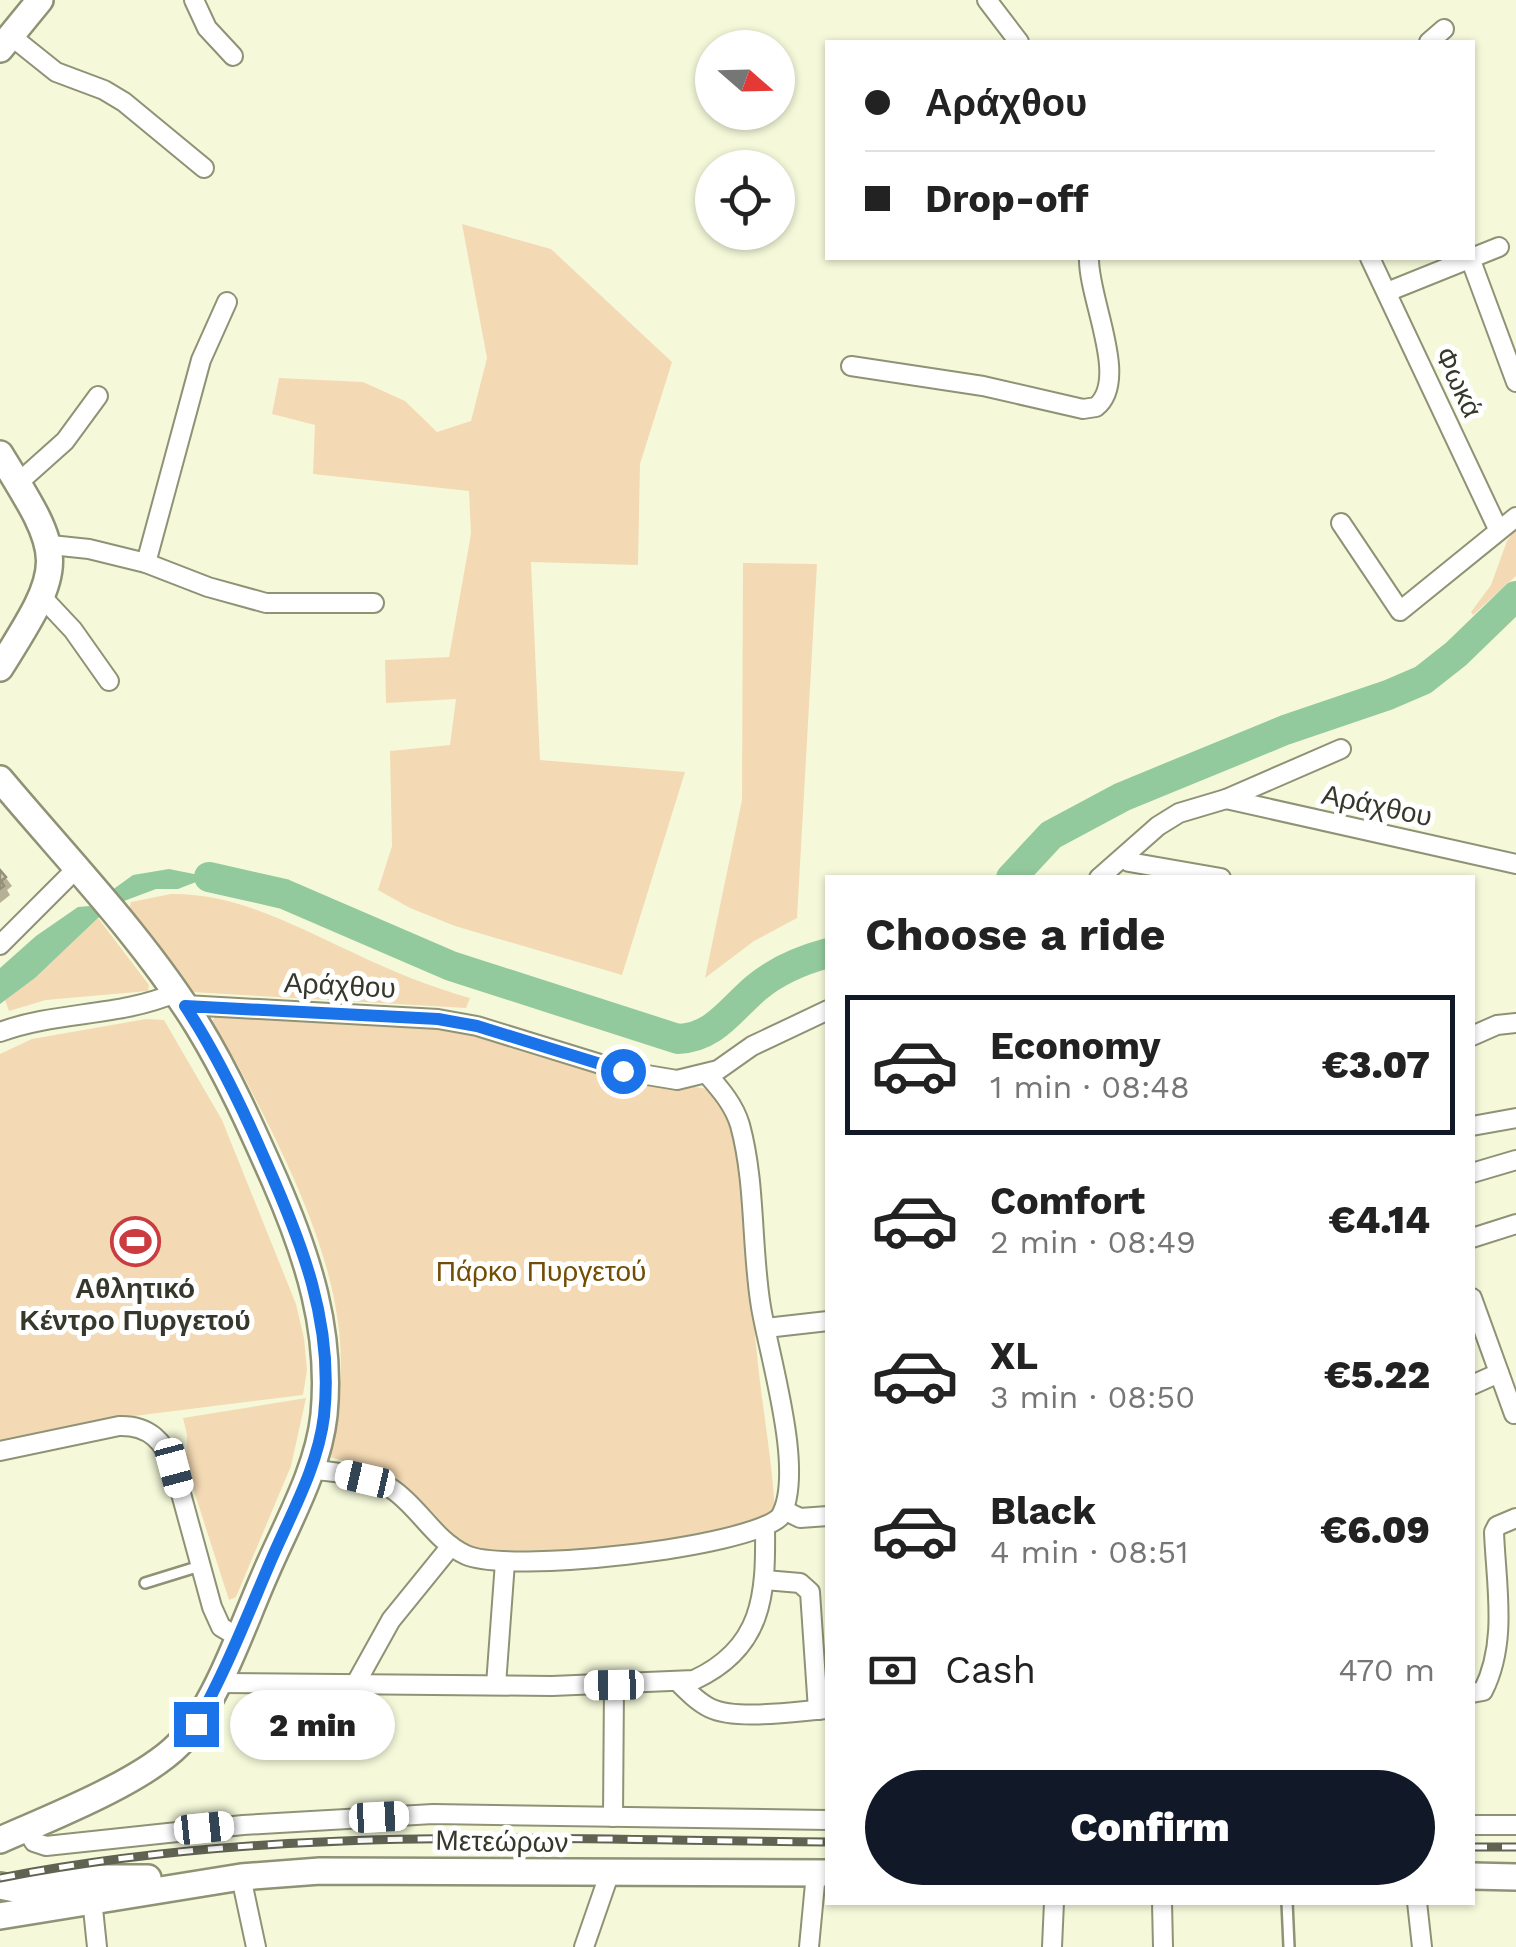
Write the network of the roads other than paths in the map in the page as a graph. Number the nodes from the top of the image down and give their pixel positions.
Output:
1 (40, 0) edge
2 (194, 0) edge
3 (986, 0) edge
4 (1444, 28) dead end
5 (1017, 40) edge
6 (1432, 40) edge
7 (6, 42) edge
8 (233, 56) dead end
9 (204, 168) dead end
10 (1499, 247) dead end
11 (1475, 256) edge
12 (1089, 260) edge
13 (1371, 260) edge
14 (1465, 260) edge
15 (1471, 260) edge
16 (1386, 292) junction
17 (227, 302) dead end
18 (851, 366) dead end
19 (1516, 382) edge
20 (98, 396) dead end
21 (0, 454) edge
22 (18, 483) junction
23 (1516, 517) edge
24 (1341, 523) dead end
25 (1498, 529) junction
26 (50, 545) junction
27 (146, 563) junction
28 (42, 597) junction
29 (374, 603) dead end
30 (0, 668) edge
31 (108, 681) dead end
32 (1341, 749) dead end
33 (0, 779) edge
34 (1226, 800) junction
35 (1516, 864) edge
36 (1130, 865) edge
37 (80, 874) junction
38 (1105, 875) edge
39 (1202, 875) edge
40 (0, 945) edge
41 (180, 999) junction
42 (825, 1011) edge
43 (1516, 1023) edge
44 (0, 1032) edge
45 (1475, 1035) edge
46 (708, 1074) junction
47 (1516, 1118) edge
48 (1475, 1125) edge
49 (1516, 1160) edge
50 (1475, 1172) edge
51 (1516, 1224) edge
52 (1475, 1237) edge
53 (1475, 1306) edge
54 (825, 1321) edge
55 (766, 1328) junction
56 (1500, 1374) junction
57 (1475, 1384) edge
58 (1514, 1414) edge
59 (0, 1451) edge
60 (310, 1469) junction
61 (784, 1510) junction
62 (825, 1516) edge
63 (1516, 1518) edge
64 (765, 1528) junction
65 (451, 1546) junction
66 (505, 1562) junction
67 (200, 1566) junction
68 (765, 1580) junction
69 (145, 1583) dead end
70 (818, 1590) edge
71 (238, 1637) junction
72 (216, 1683) junction
73 (356, 1683) junction
74 (679, 1683) junction
75 (496, 1685) junction
76 (614, 1685) junction
77 (1475, 1692) edge
78 (823, 1709) edge
79 (613, 1817) junction
80 (825, 1820) edge
81 (1475, 1824) edge
82 (1516, 1825) edge
83 (26, 1828) junction
84 (0, 1840) edge
85 (610, 1872) junction
86 (822, 1873) edge
87 (1475, 1876) edge
88 (1516, 1877) edge
89 (234, 1878) junction
90 (0, 1886) edge
91 (92, 1899) junction
92 (1054, 1905) edge
93 (1162, 1905) edge
94 (1287, 1905) edge
95 (1417, 1905) edge
96 (0, 1916) edge
97 (97, 1947) edge
98 (256, 1947) edge
99 (584, 1947) edge
100 (809, 1947) edge
101 (1052, 1947) edge
102 (1162, 1947) edge
103 (1289, 1947) edge
104 (1422, 1947) edge

1 - 7 street
2 - 8 street
3 - 5 street
4 - 6 street
7 - 9 street
10 - 11 street
12 - 18 street
13 - 16 street, Φωκά
14 - 16 street
15 - 19 street
16 - 25 street, Φωκά
17 - 27 street
20 - 22 street
21 - 22 street
22 - 26 street
23 - 25 street
24 - 25 street
26 - 27 street
26 - 28 street
27 - 29 street
28 - 30 street
28 - 31 street
32 - 34 street, Αράχθου
33 - 37 street
34 - 35 street, Αράχθου
34 - 36 street, Αράχθου
36 - 38 street, Αράχθου
36 - 39 street
37 - 40 street
37 - 41 street
41 - 44 street, Αράχθου
41 - 46 street, Αράχθου
41 - 60 street
42 - 46 street, Αράχθου
43 - 45 street
46 - 55 street
47 - 48 street
49 - 50 street
51 - 52 street
53 - 56 street
54 - 55 street
55 - 61 street
56 - 57 street
56 - 58 street
59 - 67 street
60 - 65 street
60 - 71 street
61 - 62 street
61 - 64 street
63 - 77 street
64 - 66 street
64 - 68 street
65 - 66 street
65 - 73 street
66 - 75 street
67 - 69 lane
67 - 71 street
68 - 70 street
68 - 74 street
70 - 78 street
71 - 72 street
72 - 73 street
72 - 83 street
73 - 75 street
74 - 76 street
74 - 78 street
75 - 76 street
76 - 79 street
79 - 80 street
79 - 83 street
81 - 82 street
83 - 84 street
85 - 86 street, Μετεώρων
85 - 89 street, Μετεώρων
85 - 99 street
86 - 100 street
87 - 88 street
89 - 90 street
89 - 91 street, Μετεώρων
89 - 98 street
91 - 96 street, Μετεώρων
91 - 97 street
92 - 101 street
93 - 102 street
94 - 103 lane
95 - 104 street

